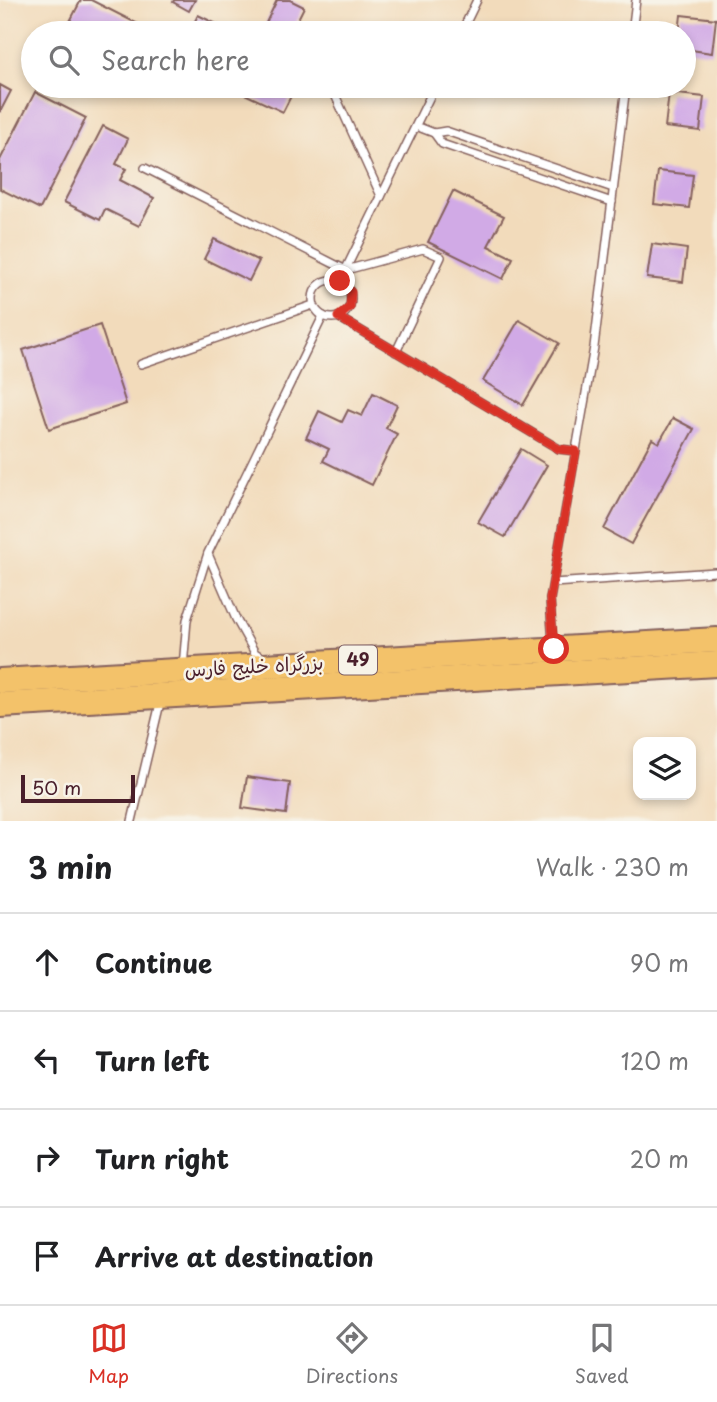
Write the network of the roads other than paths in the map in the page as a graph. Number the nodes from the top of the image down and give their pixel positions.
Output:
1 (477, 0) edge
2 (636, 0) edge
3 (467, 21) edge
4 (633, 21) edge
5 (336, 98) edge
6 (429, 98) edge
7 (624, 98) edge
8 (416, 126) junction
9 (434, 134) junction
10 (145, 168) dead end
11 (613, 188) junction
12 (381, 196) junction
13 (612, 202) junction
14 (346, 270) junction
15 (340, 281) junction
16 (313, 305) junction
17 (323, 317) junction
18 (338, 317) junction
19 (396, 352) junction
20 (141, 364) dead end
21 (576, 451) junction
22 (208, 554) junction
23 (715, 572) edge
24 (553, 583) junction
25 (717, 640) edge
26 (554, 649) junction
27 (717, 664) edge
28 (277, 665) junction
29 (183, 670) junction
30 (0, 681) edge
31 (162, 696) junction
32 (0, 705) edge
33 (132, 821) edge

1 - 3 lane
2 - 4 lane
5 - 12 lane
6 - 8 lane
7 - 11 lane
8 - 9 lane
8 - 12 lane
9 - 11 lane
9 - 13 lane
10 - 14 lane
11 - 13 lane
12 - 14 lane
13 - 21 lane
14 - 15 lane
14 - 19 lane
15 - 16 lane
15 - 18 lane
16 - 17 lane
16 - 20 lane
17 - 18 lane
17 - 22 lane
18 - 19 lane
19 - 21 lane
21 - 24 lane
22 - 28 lane
22 - 29 lane
23 - 24 lane
24 - 26 lane
25 - 26 highway, بزرگراه خلیج فارس / 49
26 - 28 highway, بزرگراه خلیج فارس / 49
27 - 31 highway, بزرگراه خلیج فارس / 49
28 - 29 highway, بزرگراه خلیج فارس / 49
29 - 30 highway, بزرگراه خلیج فارس / 49
31 - 32 highway, بزرگراه خلیج فارس / 49
31 - 33 lane

